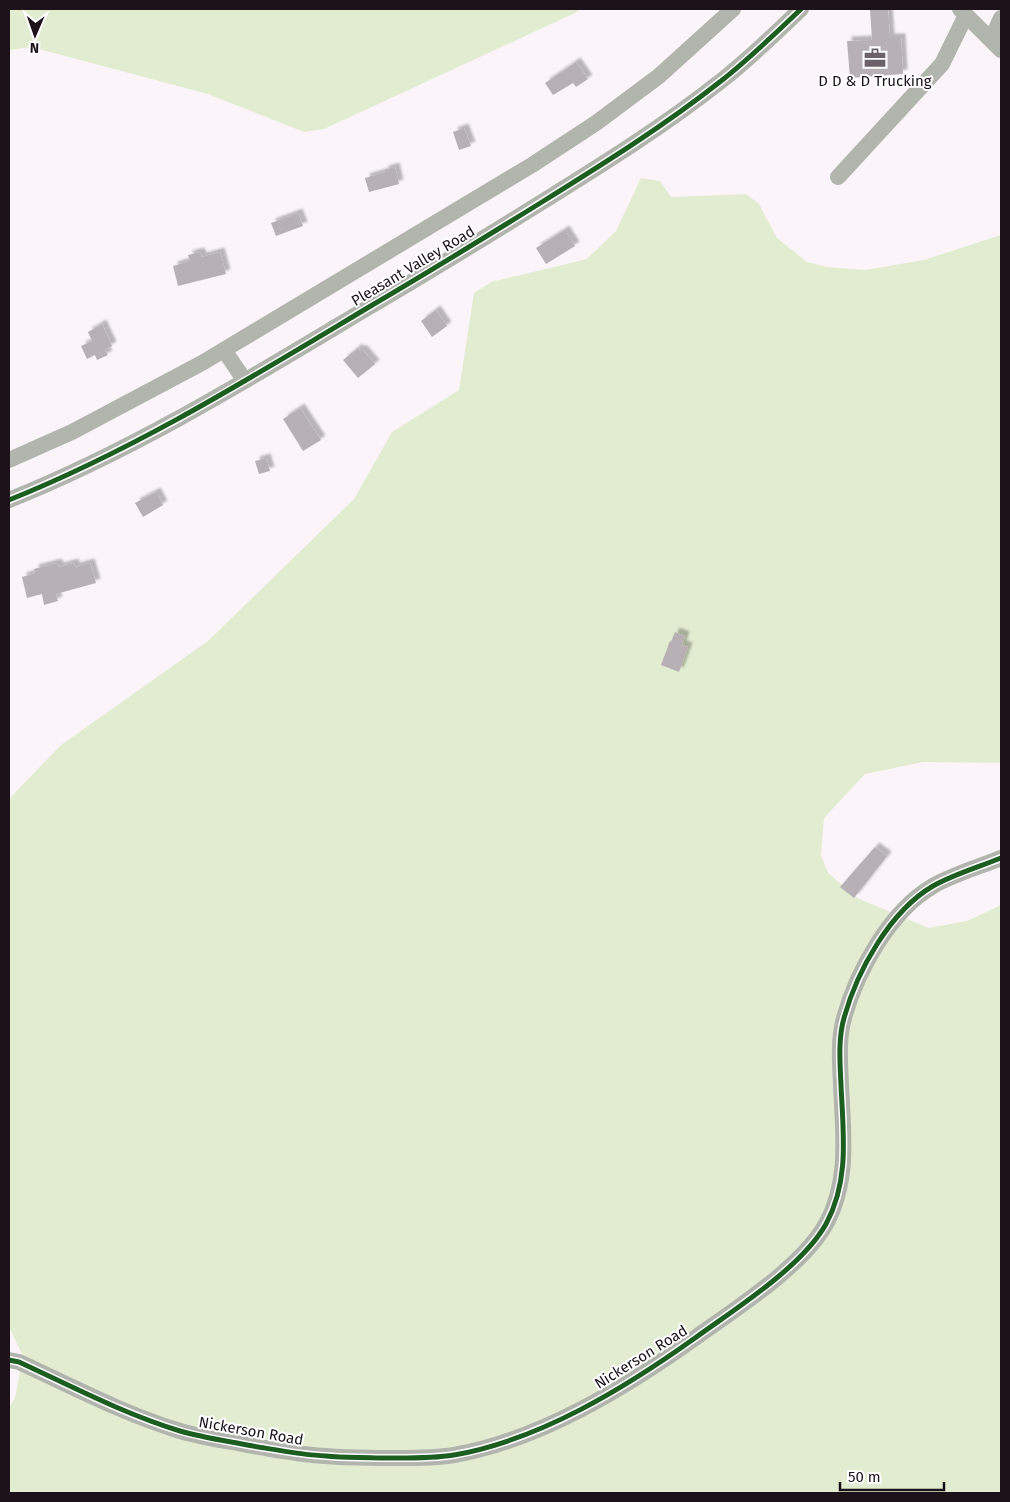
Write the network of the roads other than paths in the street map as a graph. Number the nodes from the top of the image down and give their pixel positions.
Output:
1 (733, 9) edge
2 (801, 9) edge
3 (963, 12) edge
4 (1001, 18) edge
5 (996, 45) edge
6 (838, 177) dead end
7 (224, 350) junction
8 (245, 381) junction
9 (9, 460) edge
10 (9, 500) edge
11 (1001, 858) edge
12 (9, 1360) edge

1 - 7 street, Pleasant Valley Road
2 - 8 street, Pleasant Valley Road
3 - 5 street
3 - 6 street
4 - 5 street
7 - 8 street
7 - 9 street, Pleasant Valley Road
8 - 10 street, Pleasant Valley Road
11 - 12 street, Nickerson Road

